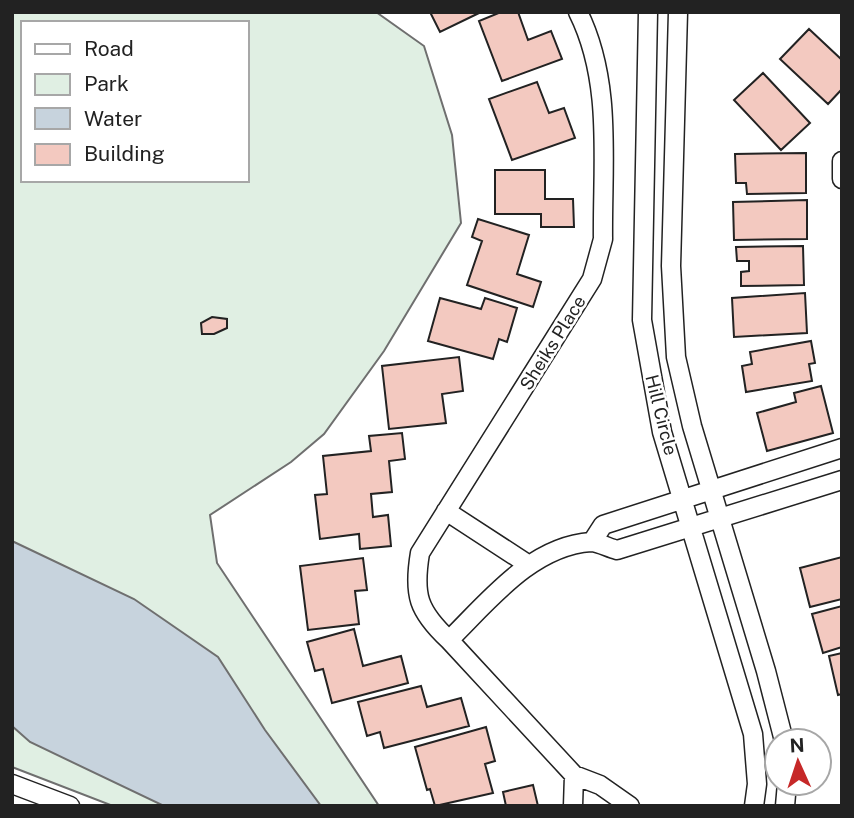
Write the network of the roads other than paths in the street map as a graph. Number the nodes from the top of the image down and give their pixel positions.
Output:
1 (578, 12) edge
2 (648, 12) edge
3 (677, 12) edge
4 (842, 161) edge
5 (842, 179) edge
6 (842, 448) edge
7 (842, 480) edge
8 (711, 489) junction
9 (684, 498) junction
10 (446, 511) junction
11 (720, 520) junction
12 (693, 528) junction
13 (592, 542) junction
14 (528, 565) junction
15 (449, 640) junction
16 (780, 727) edge
17 (574, 775) junction
18 (12, 784) edge
19 (70, 806) edge
20 (573, 806) edge
21 (630, 806) edge
22 (754, 806) edge

1 - 10 street, Sheiks Place
2 - 9 street, Hill Circle
3 - 8 street, Hill Circle
4 - 5 street
6 - 8 street
7 - 11 street
8 - 9 street
8 - 11 street, Hill Circle
9 - 12 street, Hill Circle
9 - 13 street
10 - 14 street
10 - 15 street, Sheiks Place
11 - 12 street
11 - 16 street, Hill Circle
12 - 13 street
12 - 22 street, Hill Circle
13 - 14 street
14 - 15 street
15 - 17 street, Sheiks Place
17 - 20 street
17 - 21 street, Sheiks Place
18 - 19 street

